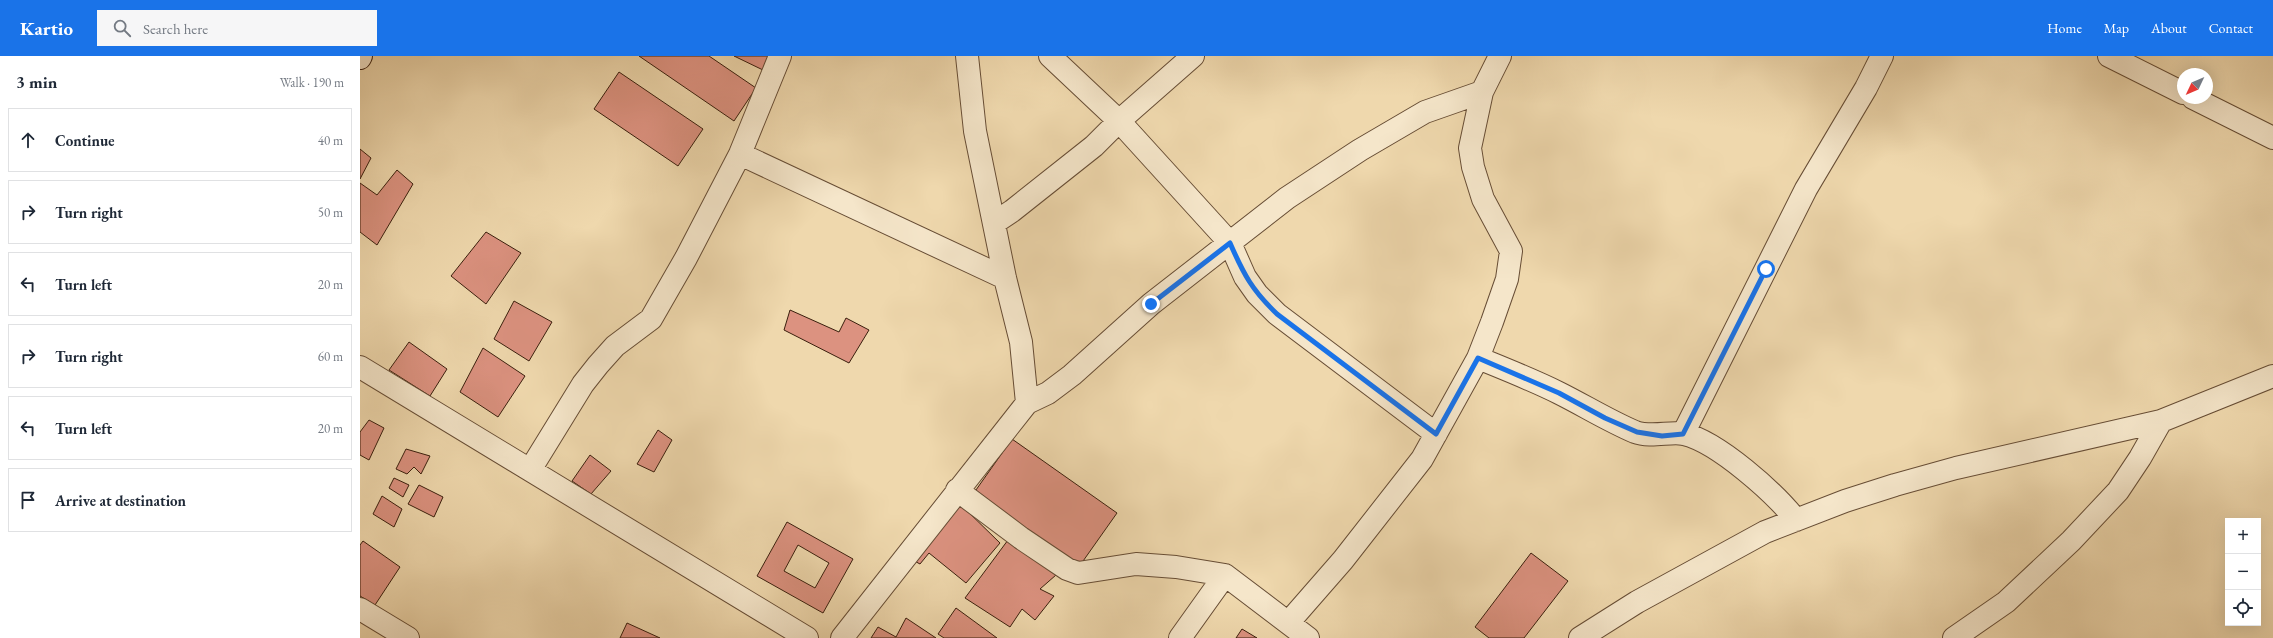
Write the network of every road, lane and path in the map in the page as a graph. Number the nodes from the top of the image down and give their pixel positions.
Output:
1 (780, 56) edge
2 (967, 56) edge
3 (1050, 56) edge
4 (1193, 56) edge
5 (1500, 56) edge
6 (1882, 56) edge
7 (2109, 56) edge
8 (2177, 90) edge
9 (1482, 92) junction
10 (2205, 104) edge
11 (1119, 121) junction
12 (2273, 138) edge
13 (740, 154) junction
14 (994, 223) junction
15 (1230, 243) junction
16 (1005, 278) junction
17 (1478, 358) junction
18 (360, 367) edge
19 (2273, 376) edge
20 (1027, 402) junction
21 (2161, 421) junction
22 (1436, 434) junction
23 (1683, 434) junction
24 (530, 470) junction
25 (957, 490) junction
26 (1796, 520) junction
27 (1225, 575) junction
28 (360, 609) edge
29 (1288, 623) junction
30 (408, 638) edge
31 (807, 638) edge
32 (842, 638) edge
33 (1180, 638) edge
34 (1308, 638) edge
35 (1580, 638) edge
36 (1954, 638) edge

1 - 13 street
2 - 14 street
3 - 11 street
4 - 11 street
5 - 9 street
6 - 23 street
7 - 8 street
9 - 15 street
9 - 17 street
10 - 12 street
11 - 14 street
11 - 15 street
13 - 16 street
13 - 24 street
14 - 16 street
15 - 20 street
15 - 22 street
16 - 20 street
17 - 22 street
17 - 23 street
18 - 24 street
19 - 21 street
20 - 25 street
21 - 26 street
21 - 36 street
22 - 29 street
23 - 26 street
24 - 31 street
25 - 27 street
25 - 32 street
26 - 35 street
27 - 29 street
27 - 33 street
28 - 30 street
29 - 34 street

